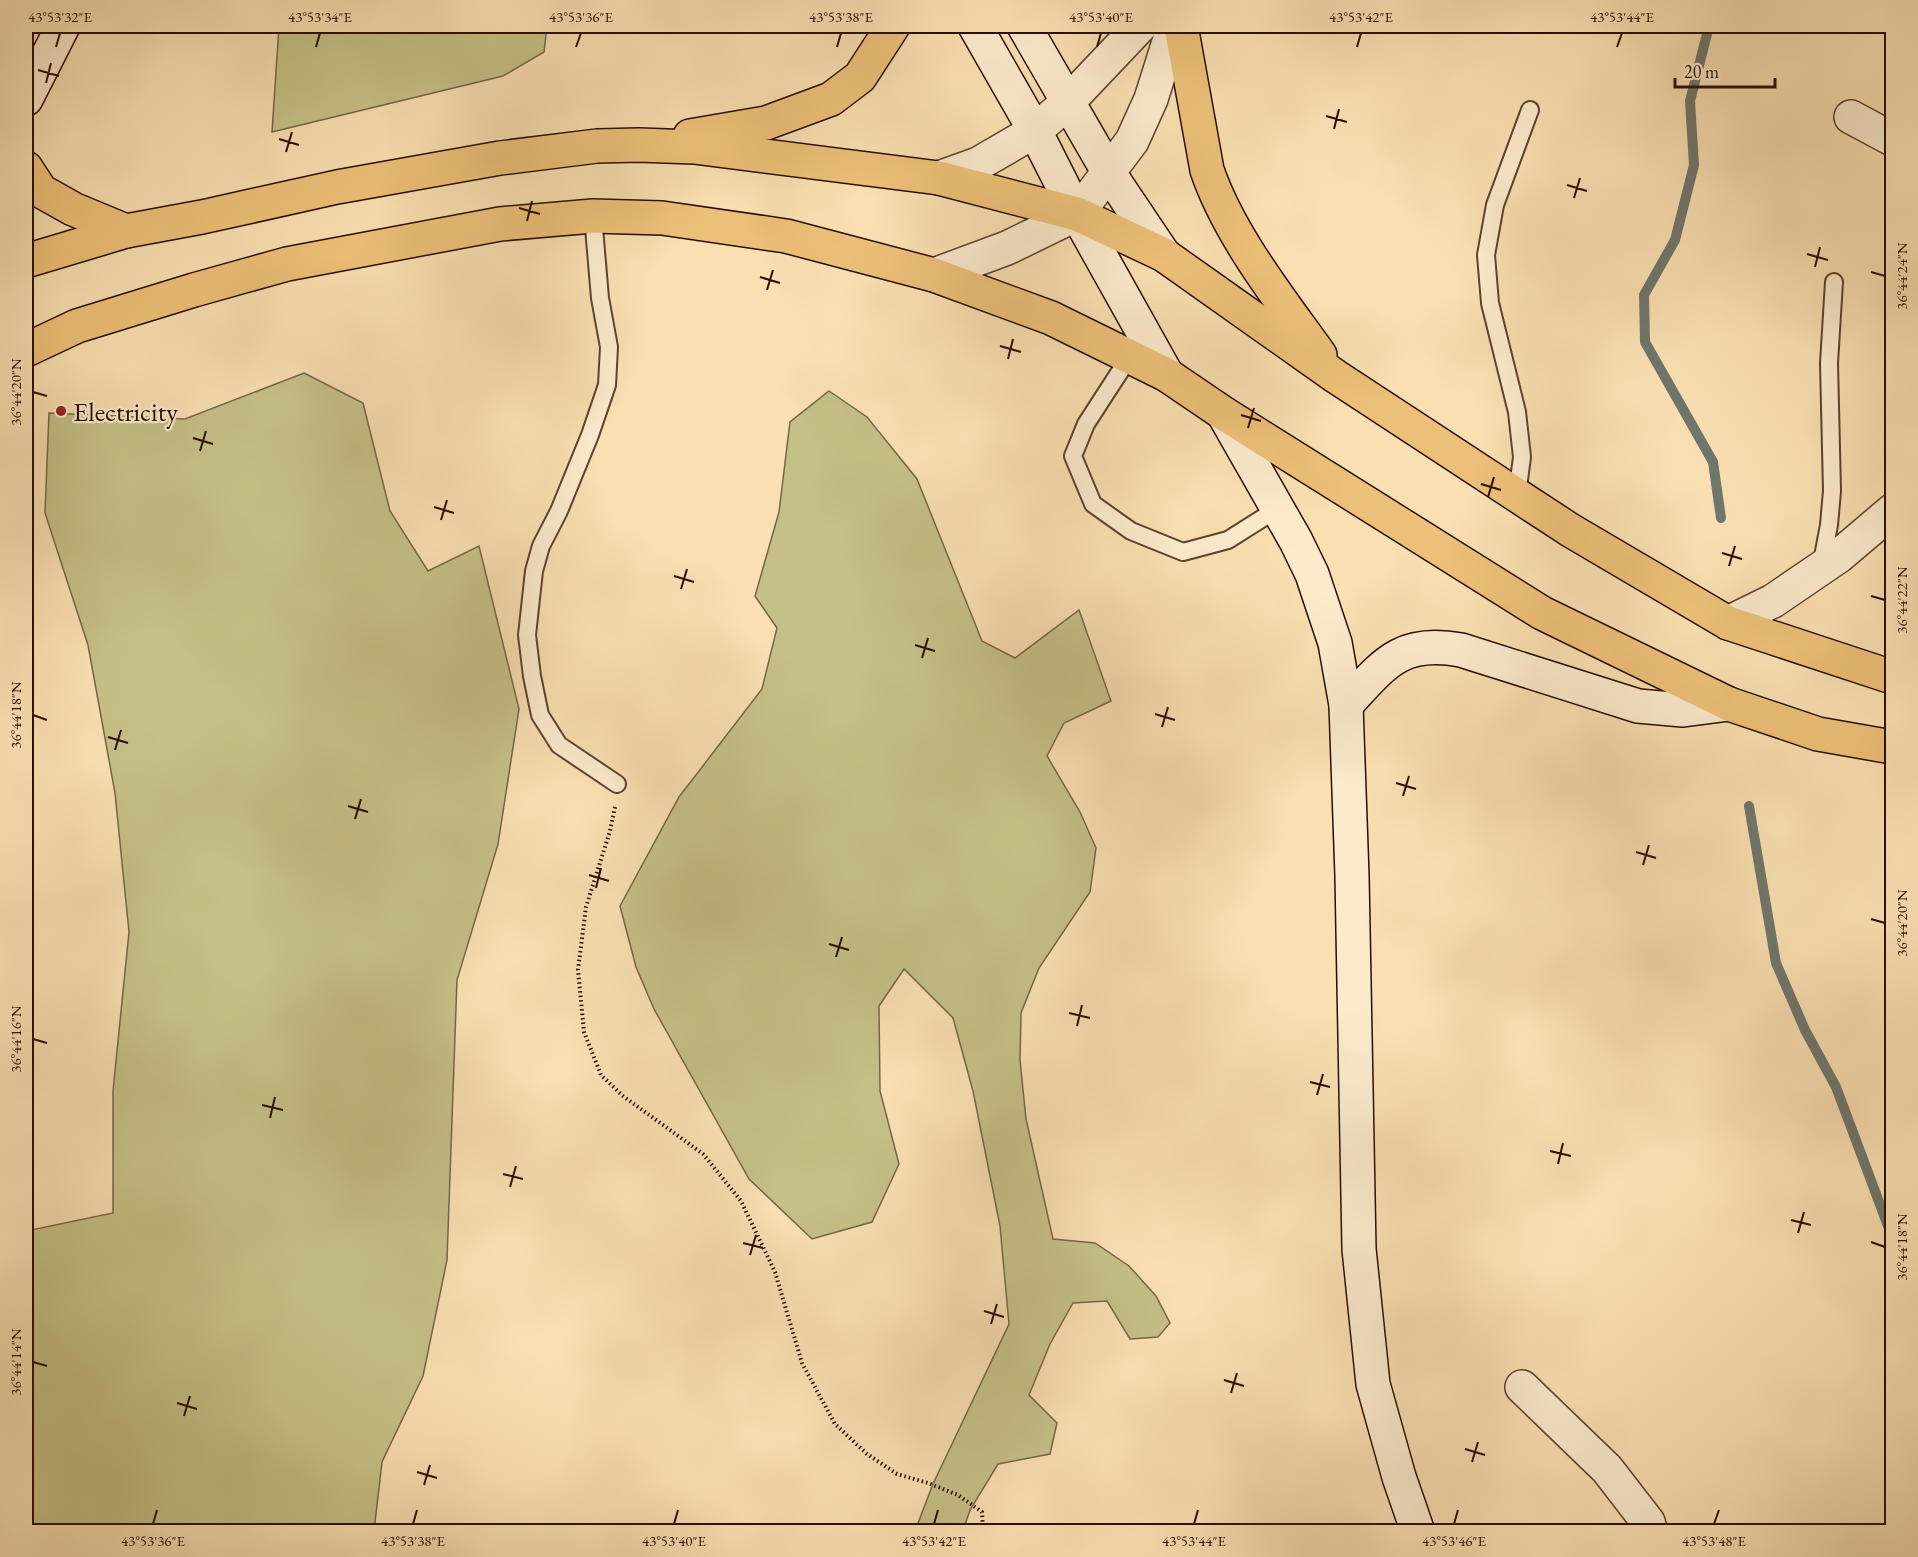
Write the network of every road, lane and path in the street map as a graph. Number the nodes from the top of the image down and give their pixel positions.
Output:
1 (63, 26) edge
2 (892, 26) edge
3 (975, 26) edge
4 (1024, 26) edge
5 (1140, 26) edge
6 (1174, 26) edge
7 (1181, 26) edge
8 (26, 99) edge
9 (1068, 102) junction
10 (1530, 110) dead end
11 (1851, 117) dead end
12 (1035, 131) junction
13 (1893, 139) edge
14 (639, 145) junction
15 (26, 168) edge
16 (1109, 173) junction
17 (939, 178) junction
18 (1077, 214) junction
19 (592, 216) junction
20 (126, 231) junction
21 (1164, 255) junction
22 (26, 261) edge
23 (934, 275) junction
24 (1834, 282) dead end
25 (26, 350) edge
26 (1130, 356) junction
27 (1167, 375) junction
28 (1335, 376) junction
29 (1223, 413) junction
30 (1517, 495) junction
31 (1277, 508) junction
32 (1893, 511) edge
33 (1821, 568) junction
34 (1728, 623) junction
35 (1893, 676) edge
36 (1729, 704) junction
37 (1346, 705) junction
38 (1893, 747) edge
39 (617, 784) joint
40 (1522, 1387) dead end
41 (983, 1532) edge
42 (1418, 1532) edge
43 (1651, 1532) edge

1 - 8 street
2 - 14 highway
3 - 12 street
4 - 9 street
5 - 9 street
6 - 16 street
7 - 28 highway
9 - 12 street
9 - 16 street
10 - 30 lane
11 - 13 street
12 - 17 street
12 - 18 street
14 - 17 highway
14 - 20 highway
15 - 20 highway
16 - 18 street
16 - 21 street
17 - 18 highway
18 - 21 highway
18 - 23 street
18 - 27 street
19 - 23 highway
19 - 25 highway
19 - 39 lane
20 - 22 highway
21 - 28 highway
23 - 26 highway
24 - 33 lane
26 - 27 highway
26 - 31 lane
27 - 29 highway
28 - 30 highway
29 - 31 street
29 - 36 highway
30 - 34 highway
31 - 37 street
32 - 33 street
33 - 34 street
34 - 35 highway
36 - 37 street
36 - 38 highway
37 - 42 street
39 - 41 path
40 - 43 street

